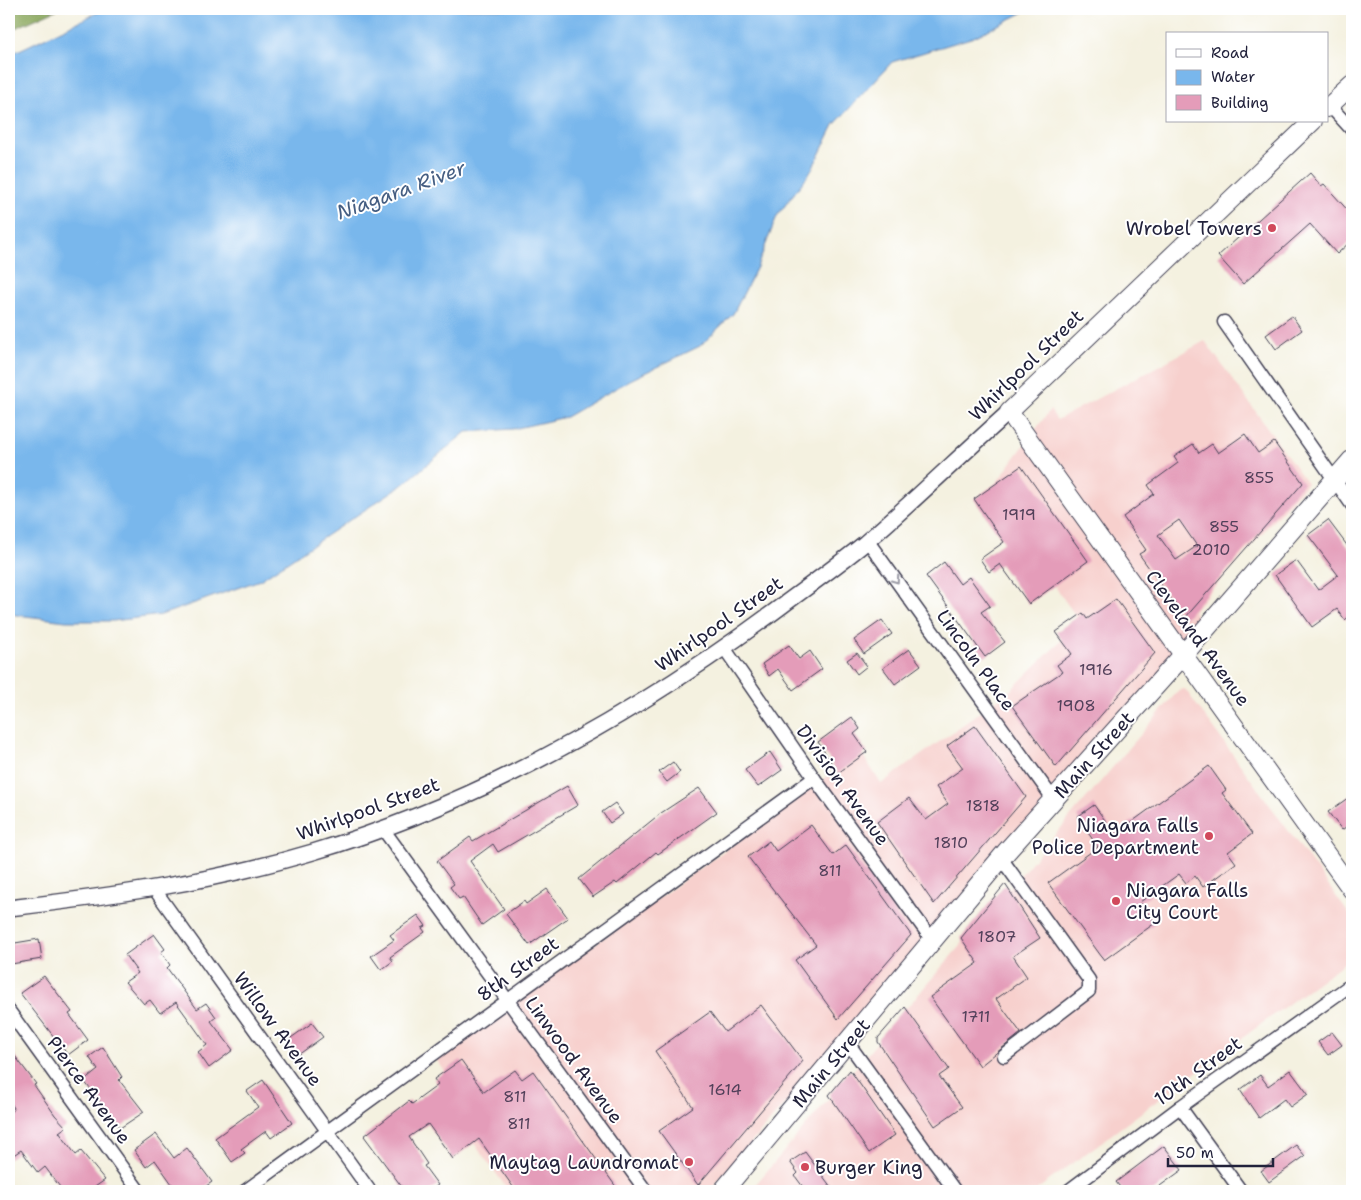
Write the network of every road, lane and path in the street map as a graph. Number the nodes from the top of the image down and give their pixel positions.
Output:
1 (1352, 85) edge
2 (1328, 107) edge
3 (1312, 122) edge
4 (1352, 130) edge
5 (1224, 322) dead end
6 (1009, 412) junction
7 (1352, 460) edge
8 (1334, 480) junction
9 (1352, 505) edge
10 (868, 540) junction
11 (724, 649) junction
12 (1183, 654) junction
13 (814, 778) junction
14 (1054, 800) junction
15 (383, 829) junction
16 (1001, 858) junction
17 (155, 890) junction
18 (1352, 890) edge
19 (9, 908) edge
20 (933, 941) junction
21 (1352, 984) edge
22 (508, 1000) junction
23 (9, 1011) edge
24 (848, 1043) junction
25 (1004, 1056) dead end
26 (1180, 1107) junction
27 (327, 1131) junction
28 (139, 1191) edge
29 (245, 1191) edge
30 (370, 1191) edge
31 (646, 1191) edge
32 (723, 1191) edge
33 (955, 1191) edge
34 (1068, 1191) edge
35 (1241, 1191) edge

1 - 2 main road
2 - 4 street
3 - 6 main road, Whirlpool Street
5 - 8 street
6 - 10 street, Whirlpool Street
6 - 12 main road, Cleveland Avenue
7 - 8 main road, Main Street
8 - 9 street
8 - 12 main road, Main Street
10 - 11 street, Whirlpool Street
10 -> 14 street, Lincoln Place
11 - 13 street, Division Avenue
11 - 15 street, Whirlpool Street
12 - 14 main road, Main Street
12 - 18 main road, Cleveland Avenue
13 - 20 street, Division Avenue
13 - 22 street, 8th Street
14 - 16 main road, Main Street
15 - 17 street, Whirlpool Street
15 - 22 street, Linwood Avenue
16 - 20 main road, Main Street
16 - 25 street
17 - 19 street, Whirlpool Street
17 - 27 street, Willow Avenue
20 - 24 main road, Main Street
21 - 26 street, 10th Street
22 - 27 street, 8th Street
22 - 31 street, Linwood Avenue
23 - 28 street, Pierce Avenue
24 - 32 main road, Main Street
24 - 33 street
26 - 34 street, 10th Street
26 - 35 street
27 - 29 street, 8th Street
27 - 30 street, Willow Avenue

